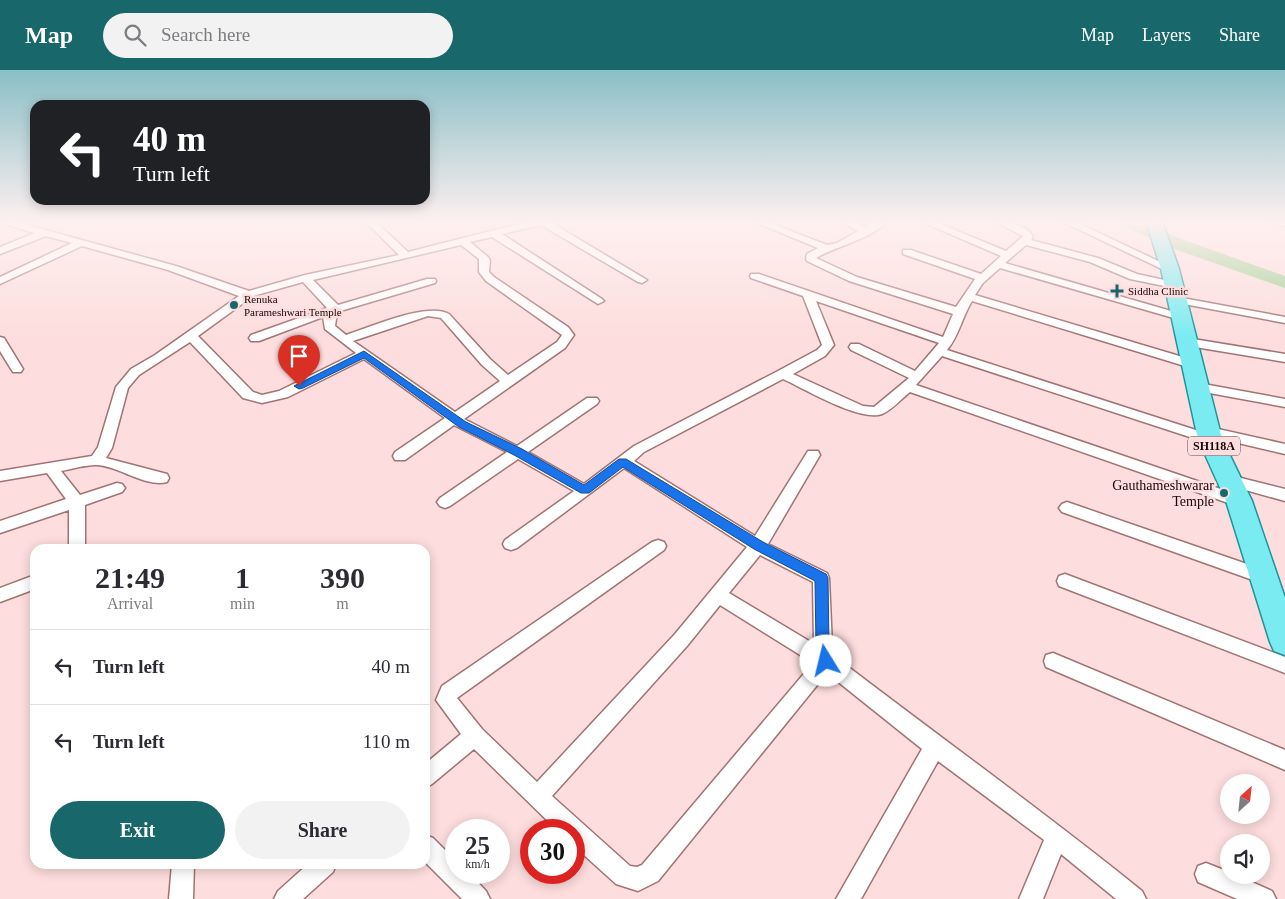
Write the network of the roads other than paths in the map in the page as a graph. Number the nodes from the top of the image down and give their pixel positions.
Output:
1 (45, 260) edge
2 (142, 260) edge
3 (389, 260) edge
4 (485, 260) edge
5 (534, 260) edge
6 (608, 260) edge
7 (812, 260) edge
8 (929, 260) edge
9 (1002, 260) edge
10 (1093, 260) edge
11 (1125, 260) edge
12 (1166, 260) edge
13 (997, 264) junction
14 (755, 276) dead end
15 (305, 278) junction
16 (982, 278) junction
17 (642, 280) dead end
18 (0, 281) edge
19 (431, 281) dead end
20 (1176, 293) junction
21 (249, 294) junction
22 (808, 294) junction
23 (969, 297) junction
24 (598, 301) dead end
25 (331, 310) junction
26 (959, 312) junction
27 (1285, 320) edge
28 (191, 336) junction
29 (255, 338) dead end
30 (344, 340) junction
31 (0, 341) edge
32 (855, 347) dead end
33 (943, 347) junction
34 (1190, 353) junction
35 (364, 354) junction
36 (1285, 358) edge
37 (17, 369) dead end
38 (784, 374) junction
39 (508, 382) junction
40 (912, 382) junction
41 (1198, 387) junction
42 (592, 401) dead end
43 (1285, 403) edge
44 (456, 419) junction
45 (1210, 436) junction
46 (1285, 449) edge
47 (518, 452) junction
48 (813, 455) dead end
49 (400, 456) dead end
50 (97, 460) junction
51 (622, 462) junction
52 (50, 467) junction
53 (0, 476) edge
54 (162, 478) dead end
55 (117, 488) dead end
56 (585, 490) junction
57 (1234, 491) junction
58 (1285, 495) edge
59 (77, 502) junction
60 (445, 502) dead end
61 (1067, 508) dead end
62 (0, 527) edge
63 (77, 544) edge
64 (510, 544) dead end
65 (658, 546) dead end
66 (758, 546) junction
67 (1264, 577) junction
68 (1065, 581) dead end
69 (30, 584) edge
70 (0, 595) edge
71 (718, 595) junction
72 (1285, 642) edge
73 (826, 661) junction
74 (1053, 661) dead end
75 (1285, 665) edge
76 (475, 736) junction
77 (935, 746) junction
78 (1285, 760) edge
79 (430, 772) edge
80 (537, 797) junction
81 (561, 819) edge
82 (1057, 836) junction
83 (585, 841) edge
84 (430, 851) edge
85 (183, 869) edge
86 (319, 869) edge
87 (1206, 874) dead end
88 (181, 899) edge
89 (286, 899) edge
90 (478, 899) edge
91 (848, 899) edge
92 (1031, 899) edge
93 (1134, 899) edge
94 (1264, 899) edge

1 - 18 street
2 - 21 street
3 - 15 street
4 - 39 street
5 - 24 street
6 - 17 street
7 - 26 street
8 - 16 street
9 - 13 street
10 - 20 street
11 - 20 street
12 - 20 main road, SH118A
13 - 16 street
13 - 20 street
14 - 22 street
15 - 21 street
15 - 25 street
16 - 23 street
19 - 25 street
20 - 27 street
20 - 34 main road, SH118A
21 - 28 street
22 - 33 street
22 - 38 street
23 - 26 street
23 - 34 street
25 - 29 street
25 - 30 street
26 - 33 street
28 - 35 street
28 - 50 street
30 - 35 street
30 - 39 street
31 - 37 street
32 - 40 street
33 - 40 street
33 - 45 street
34 - 36 street
34 - 41 main road, SH118A
35 - 44 street
38 - 40 street
38 - 51 street
39 - 44 street
40 - 57 street
41 - 43 street
41 - 45 main road, SH118A
42 - 47 street
44 - 47 street
44 - 49 street
45 - 46 street
45 - 57 main road, SH118A
47 - 56 street
47 - 60 street
48 - 66 street
50 - 52 street
50 - 54 street
51 - 56 street
51 - 66 street
52 - 53 street
52 - 59 street
55 - 59 street
56 - 64 street
57 - 58 street
57 - 67 main road, SH118A
59 - 62 street
59 - 63 street
61 - 67 street
65 - 76 street
66 - 71 street
66 - 73 street
67 - 72 main road, SH118A
68 - 75 street
69 - 70 street
71 - 73 street
71 - 80 street
73 - 77 street
73 - 83 street
74 - 78 street
76 - 79 street
76 - 80 street
77 - 82 street
77 - 91 street
80 - 81 street
82 - 92 street
82 - 93 street
84 - 90 street
85 - 88 street
86 - 89 street
87 - 94 street

